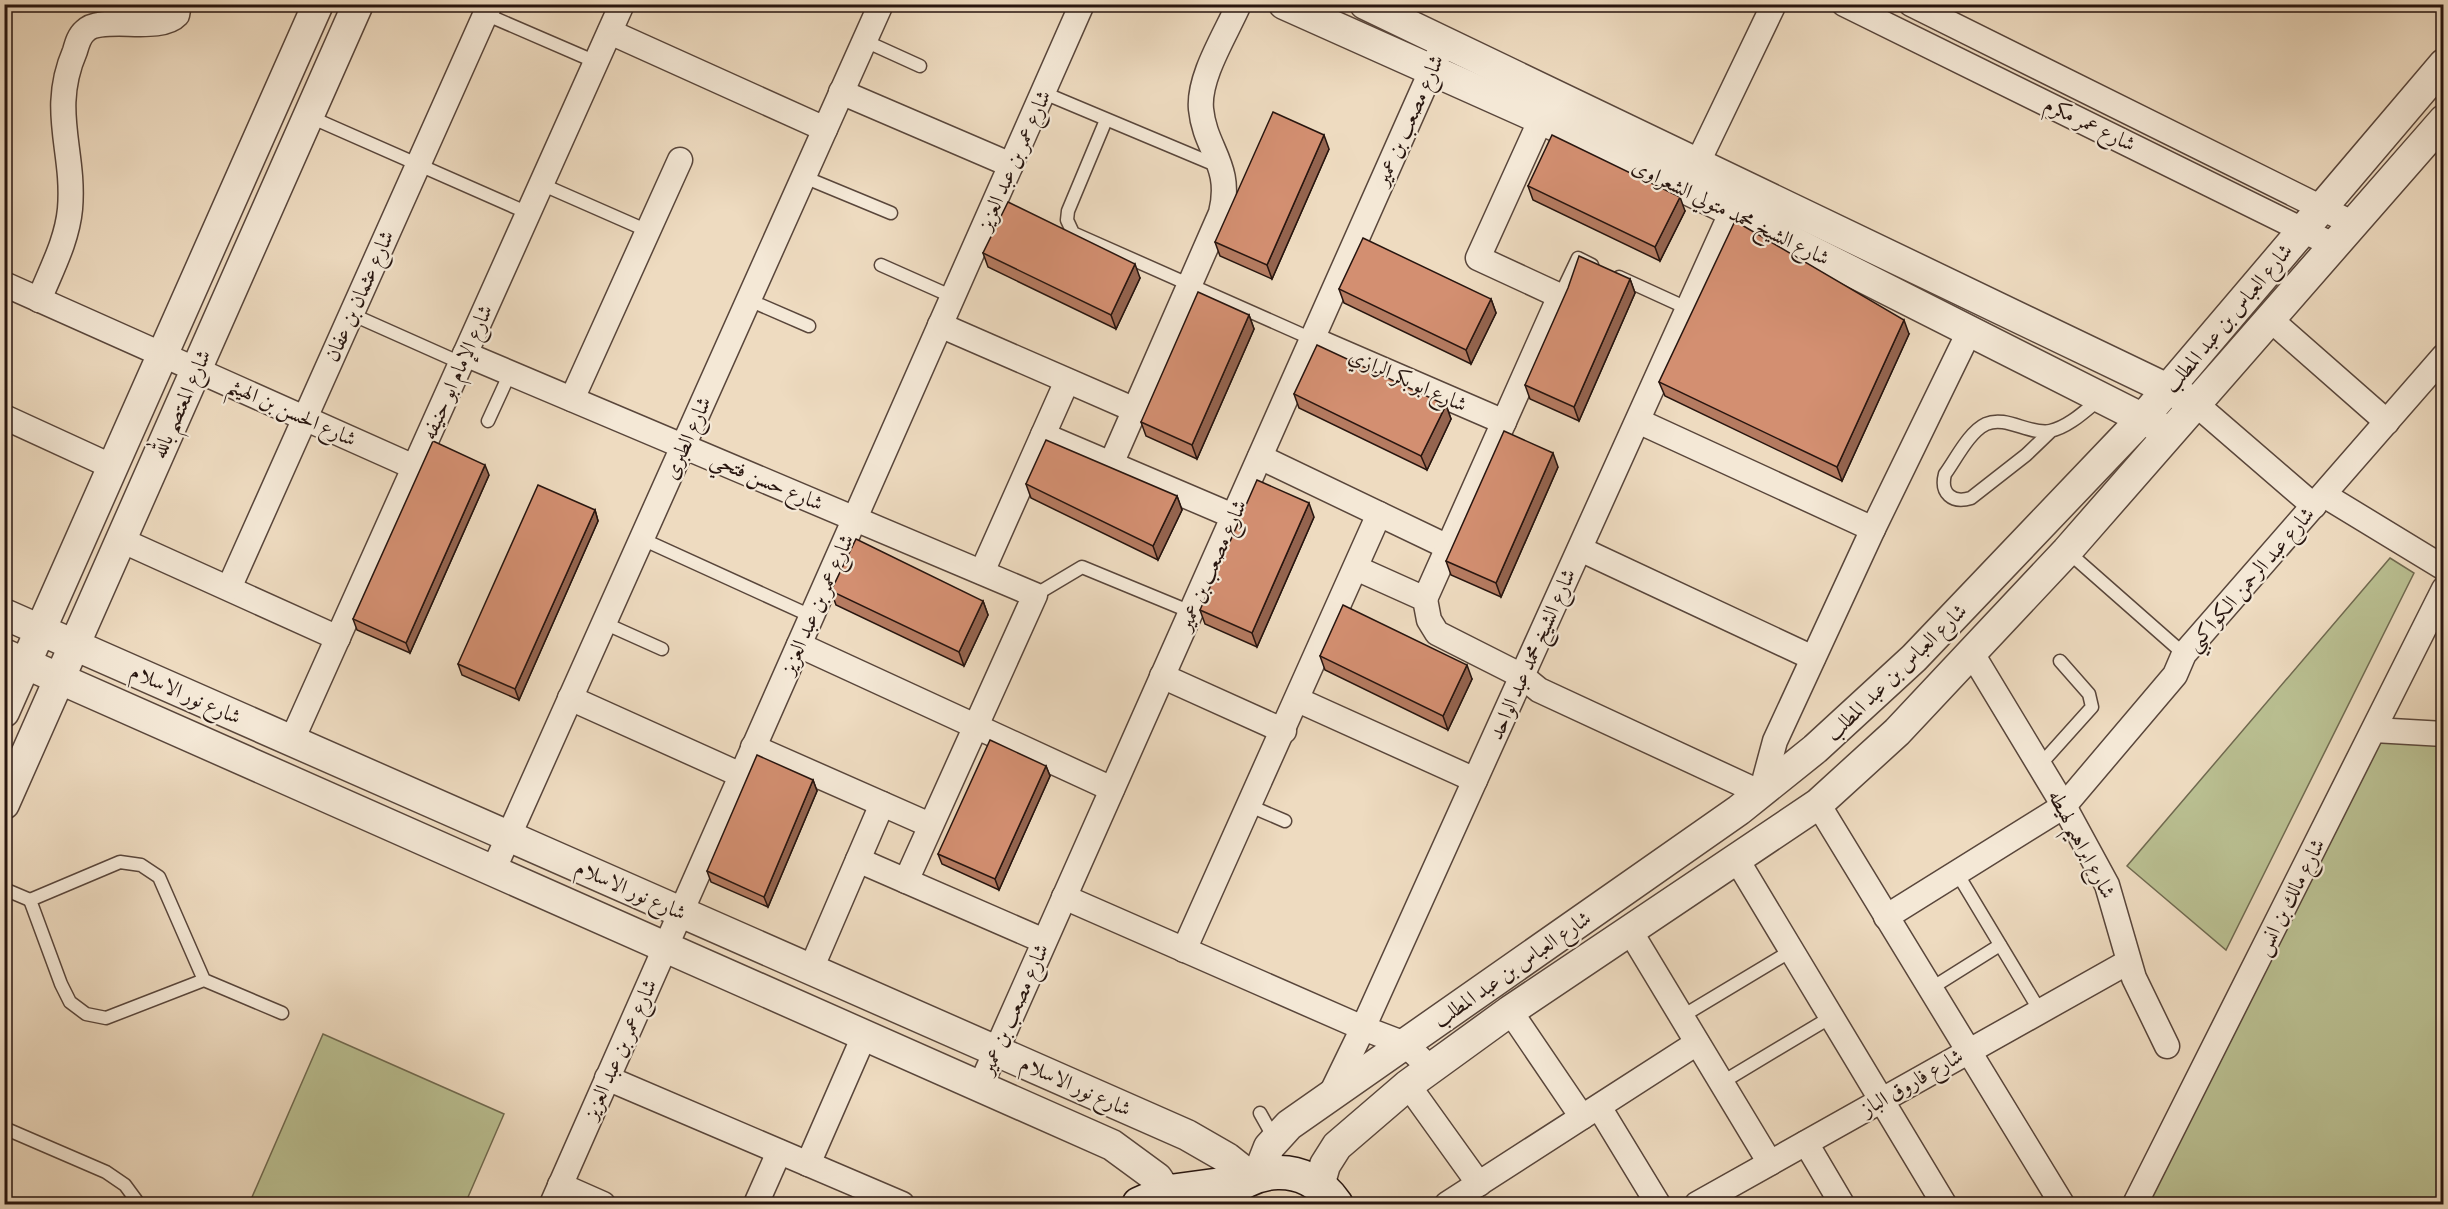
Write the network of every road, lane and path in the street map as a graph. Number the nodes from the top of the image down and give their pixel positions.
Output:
1 (178, 4) edge
2 (318, 4) edge
3 (358, 4) edge
4 (622, 4) edge
5 (881, 4) edge
6 (1083, 4) edge
7 (1239, 4) edge
8 (1284, 4) edge
9 (1365, 4) edge
10 (1774, 4) edge
11 (1844, 4) edge
12 (1911, 4) edge
13 (488, 9) edge
14 (610, 32) junction
15 (865, 41) junction
16 (1444, 42) junction
17 (596, 62) junction
18 (2444, 64) edge
19 (920, 66) dead end
20 (1432, 70) junction
21 (842, 93) junction
22 (1044, 93) junction
23 (308, 116) junction
24 (1541, 119) junction
25 (1106, 120) junction
26 (2444, 120) edge
27 (825, 129) junction
28 (680, 160) dead end
29 (418, 164) junction
30 (1697, 164) junction
31 (1011, 165) junction
32 (1222, 168) junction
33 (804, 177) junction
34 (542, 184) junction
35 (1732, 211) junction
36 (528, 213) junction
37 (891, 213) dead end
38 (2313, 218) junction
39 (648, 231) junction
40 (2344, 235) junction
41 (881, 265) dead end
42 (4, 284) edge
43 (1190, 285) junction
44 (1560, 296) junction
45 (953, 297) junction
46 (39, 300) junction
47 (749, 300) junction
48 (1689, 309) junction
49 (351, 314) junction
50 (2271, 320) junction
51 (940, 325) junction
52 (810, 326) dead end
53 (1969, 332) junction
54 (1312, 339) junction
55 (163, 355) junction
56 (2444, 356) edge
57 (463, 358) junction
58 (196, 370) junction
59 (510, 373) junction
60 (1067, 381) junction
61 (2168, 389) junction
62 (2102, 398) junction
63 (572, 399) junction
64 (2197, 405) junction
65 (1135, 410) junction
66 (4, 417) edge
67 (305, 418) junction
68 (2143, 418) junction
69 (488, 421) dead end
70 (1638, 421) junction
71 (1504, 422) junction
72 (2387, 422) junction
73 (2051, 431) junction
74 (2172, 434) junction
75 (1043, 435) junction
76 (683, 446) junction
77 (1260, 457) junction
78 (1111, 464) junction
79 (113, 467) junction
80 (414, 467) junction
81 (2319, 500) junction
82 (1379, 514) junction
83 (1233, 516) junction
84 (855, 519) junction
85 (1873, 528) junction
86 (642, 539) junction
87 (121, 540) junction
88 (1448, 547) junction
89 (1580, 549) junction
90 (2067, 551) junction
91 (1356, 568) junction
92 (2444, 568) edge
93 (982, 572) junction
94 (229, 588) junction
95 (2444, 590) edge
96 (1035, 595) junction
97 (1425, 599) junction
98 (1191, 612) junction
99 (4, 614) edge
100 (811, 616) junction
101 (604, 623) junction
102 (41, 630) junction
103 (338, 638) junction
104 (75, 645) junction
105 (799, 645) junction
106 (662, 649) dead end
107 (1971, 652) junction
108 (2184, 654) junction
109 (1814, 658) junction
110 (15, 659) edge
111 (2060, 661) dead end
112 (1162, 676) junction
113 (1522, 676) junction
114 (60, 679) junction
115 (570, 698) junction
116 (1298, 700) junction
117 (4, 712) edge
118 (976, 726) junction
119 (2374, 730) junction
120 (1284, 731) junction
121 (2444, 734) edge
122 (292, 740) junction
123 (753, 747) junction
124 (2039, 766) junction
125 (741, 775) junction
126 (1475, 780) junction
127 (1112, 789) junction
128 (1761, 793) junction
129 (4, 804) edge
130 (882, 804) junction
131 (1818, 804) junction
132 (1250, 806) junction
133 (2064, 806) junction
134 (1285, 821) dead end
135 (930, 825) junction
136 (509, 836) junction
137 (858, 860) junction
138 (1737, 860) junction
139 (493, 871) junction
140 (1957, 873) junction
141 (906, 881) junction
142 (4, 890) edge
143 (1064, 897) junction
144 (30, 900) junction
145 (680, 912) junction
146 (1886, 917) junction
147 (1630, 931) junction
148 (1044, 941) junction
149 (2001, 945) junction
150 (665, 947) junction
151 (1184, 950) junction
152 (1791, 951) junction
153 (2128, 962) junction
154 (810, 969) junction
155 (204, 980) junction
156 (1930, 989) junction
157 (1510, 1011) junction
158 (2040, 1011) junction
159 (282, 1013) dead end
160 (1681, 1017) junction
161 (1831, 1017) junction
162 (1363, 1028) junction
163 (864, 1035) junction
164 (1697, 1043) junction
165 (1405, 1044) junction
166 (2167, 1046) dead end
167 (996, 1050) junction
168 (1968, 1051) junction
169 (1419, 1077) junction
170 (607, 1078) junction
171 (1721, 1083) junction
172 (980, 1087) junction
173 (1330, 1096) junction
174 (1881, 1100) junction
175 (1590, 1112) junction
176 (4, 1128) edge
177 (1806, 1143) junction
178 (779, 1152) junction
179 (1770, 1163) junction
180 (808, 1164) junction
181 (1479, 1184) junction
182 (1242, 1185) edge
183 (556, 1195) edge
184 (1334, 1198) edge
185 (1160, 1200) edge
186 (138, 1204) edge
187 (603, 1204) edge
188 (756, 1204) edge
189 (902, 1204) edge
190 (1447, 1204) edge
191 (1658, 1204) edge
192 (1697, 1204) edge
193 (1842, 1204) edge
194 (1944, 1204) edge
195 (2062, 1204) edge
196 (2135, 1204) edge

1 - 46 street
2 - 55 street, شارع المعتصم بالله
3 - 23 street, شارع المعتصم بالله
4 - 14 street, شارع الإمام ابو حنيفه
5 - 15 street, شارع الطبرى
6 - 22 street, شارع عمر بن عبد العزيز
7 - 32 street
8 - 20 street, شارع الشيخ محمد متولي الشعراوى
9 - 16 street, شارع الشيخ محمد متولي الشعراوى
10 - 30 street
11 - 38 street, شارع عمر مكرم
12 - 38 street, شارع عمر مكرم
13 - 17 lane
13 - 29 street, شارع عثمان بن عفان
14 - 17 street, شارع الإمام ابو حنيفه
14 - 27 street
15 - 19 lane
15 - 21 street, شارع الطبرى
16 - 20 street, شارع مصعب بن عمير
16 - 30 street, شارع الشيخ محمد متولي الشعراوى
17 - 34 street, شارع الإمام ابو حنيفه
18 - 38 street, شارع العباس بن عبد المطلب
20 - 24 street, شارع الشيخ محمد متولي الشعراوى
20 - 54 street, شارع مصعب بن عمير
21 - 27 street, شارع الطبرى
21 - 31 street
22 - 25 lane
22 - 31 street, شارع عمر بن عبد العزيز
23 - 29 lane
23 - 58 street, شارع المعتصم بالله
24 - 35 street, شارع الشيخ محمد متولي الشعراوى
24 - 44 street
25 - 32 lane
25 - 43 lane
26 - 40 street, شارع العباس بن عبد المطلب
27 - 33 street, شارع الطبرى
28 - 39 street
29 - 36 lane
29 - 49 street, شارع عثمان بن عفان
30 - 61 street, شارع الشيخ محمد متولي الشعراوى
31 - 45 street, شارع عمر بن عبد العزيز
32 - 43 street
33 - 37 lane
33 - 47 street, شارع الطبرى
34 - 36 street, شارع الإمام ابو حنيفه
34 - 39 lane
35 - 48 street, شارع الشيخ محمد عبد الواحد
35 - 53 street, شارع الشيخ محمد متولي الشعراوى
36 - 57 street, شارع الإمام ابو حنيفه
38 - 40 street, شارع عمر مكرم
38 - 61 street, شارع العباس بن عبد المطلب
39 - 63 street
40 - 50 street, شارع العباس بن عبد المطلب
41 - 45 lane
42 - 46 street, شارع الحسن بن الهيثم
43 - 54 lane
43 - 65 street
44 - 48 lane
44 - 71 street
45 - 51 street, شارع عمر بن عبد العزيز
46 - 55 street, شارع الحسن بن الهيثم
47 - 52 lane
47 - 76 street, شارع الطبرى
48 - 70 street, شارع الشيخ محمد عبد الواحد
49 - 57 lane
49 - 67 street, شارع عثمان بن عفان
50 - 64 street, شارع العباس بن عبد المطلب
50 - 72 street
51 - 60 street
51 - 84 street, شارع عمر بن عبد العزيز
53 - 62 street, شارع الشيخ محمد متولي الشعراوى
53 - 85 street
54 - 71 street, شارع ابو بكر الرازي
54 - 77 street, شارع مصعب بن عمير
55 - 58 street, شارع الحسن بن الهيثم
55 - 79 street, شارع المعتصم بالله
56 - 72 street, شارع عبد الرحمن الكواكبي
57 - 59 street, شارع حسن فتحي
57 - 80 street, شارع الإمام ابو حنيفه
58 - 67 street, شارع الحسن بن الهيثم
58 - 87 street, شارع المعتصم بالله
59 - 63 street, شارع حسن فتحي
59 - 69 lane
60 - 65 street
60 - 75 street
61 - 64 street, شارع الشيخ محمد متولي الشعراوى
61 - 68 street, شارع العباس بن عبد المطلب
62 - 68 street, شارع الشيخ محمد متولي الشعراوى
62 - 73 lane
63 - 76 street, شارع حسن فتحي
64 - 74 street, شارع العباس بن عبد المطلب
64 - 81 street
65 - 78 street
66 - 79 street
67 - 80 street, شارع الحسن بن الهيثم
67 - 94 street, شارع عثمان بن عفان
68 - 74 street, شارع الشيخ محمد متولي الشعراوى
68 - 128 street, شارع العباس بن عبد المطلب
70 - 85 street
70 - 89 street, شارع الشيخ محمد عبد الواحد
71 - 88 street
72 - 81 street, شارع عبد الرحمن الكواكبي
73 - 73 lane
74 - 90 street, شارع العباس بن عبد المطلب
75 - 78 street
75 - 93 street
76 - 84 street, شارع حسن فتحي
76 - 86 street, شارع الطبرى
77 - 82 street
77 - 83 street, شارع مصعب بن عمير
78 - 83 street
79 - 102 street, شارع المعتصم بالله
80 - 103 street, شارع الإمام ابو حنيفه
81 - 92 street
81 - 108 street, شارع عبد الرحمن الكواكبي
82 - 88 street
82 - 91 street
83 - 98 street, شارع مصعب بن عمير
84 - 93 street, شارع حسن فتحي
84 - 100 street, شارع عمر بن عبد العزيز
85 - 109 street
86 - 100 lane
86 - 101 street, شارع الطبرى
87 - 94 street
87 - 104 street, شارع المعتصم بالله
88 - 97 street
89 - 109 street
89 - 113 street, شارع الشيخ محمد عبد الواحد
90 - 107 street, شارع العباس بن عبد المطلب
90 - 108 lane
91 - 97 street
91 - 116 street
93 - 96 street, شارع حسن فتحي
94 - 103 street
95 - 119 street, شارع مالك بن انس
96 - 98 lane
96 - 118 street
97 - 113 street
98 - 112 street, شارع مصعب بن عمير
99 - 102 street, شارع نور الاسلام
100 - 105 street, شارع عمر بن عبد العزيز
101 - 106 lane
101 - 115 street, شارع الطبرى
102 - 104 street, شارع نور الاسلام
102 - 110 street, شارع المعتصم بالله
103 - 122 street, شارع الإمام ابو حنيفه
104 - 114 street, شارع المعتصم بالله
104 - 122 street, شارع نور الاسلام
105 - 118 street
105 - 123 street, شارع عمر بن عبد العزيز
107 - 124 street, شارع ابراهيم لهيطه
107 - 131 street, شارع العباس بن عبد المطلب
108 - 133 street, شارع عبد الرحمن الكواكبي
109 - 128 street
110 - 114 street, شارع نور الاسلام
110 - 117 street, شارع المعتصم بالله
111 - 124 lane
112 - 120 street
112 - 127 street, شارع مصعب بن عمير
113 - 126 street, شارع الشيخ محمد عبد الواحد
113 - 128 street
114 - 129 street, شارع المعتصم بالله
114 - 139 street, شارع نور الاسلام
115 - 125 street
115 - 136 street, شارع الطبرى
116 - 120 street
116 - 126 street
118 - 127 street
118 - 135 street
119 - 121 street
119 - 196 street, شارع مالك بن انس
120 - 132 street
122 - 136 street, شارع نور الاسلام
123 - 125 street, شارع عمر بن عبد العزيز
123 - 130 street
124 - 133 street, شارع ابراهيم لهيطه
125 - 145 street, شارع عمر بن عبد العزيز
126 - 162 street, شارع الشيخ محمد عبد الواحد
127 - 143 street, شارع مصعب بن عمير
128 - 165 street, شارع العباس بن عبد المطلب
130 - 135 street
130 - 137 street
131 - 138 street, شارع العباس بن عبد المطلب
131 - 146 street
132 - 134 lane
132 - 151 street
133 - 140 street, شارع عبد الرحمن الكواكبي
133 - 153 street, شارع ابراهيم لهيطه
135 - 141 street
136 - 139 street, شارع الطبرى
136 - 145 street, شارع نور الاسلام
137 - 141 street
137 - 154 street
138 - 147 street, شارع العباس بن عبد المطلب
138 - 152 street
139 - 150 street, شارع نور الاسلام
140 - 146 street, شارع عبد الرحمن الكواكبي
140 - 149 lane
141 - 148 street
142 - 144 lane
143 - 148 street, شارع مصعب بن عمير
143 - 151 street
144 - 155 lane
144 - 155 lane
145 - 150 street, شارع عمر بن عبد العزيز
145 - 154 street, شارع نور الاسلام
146 - 156 street
147 - 157 street, شارع العباس بن عبد المطلب
147 - 160 street
148 - 167 street, شارع مصعب بن عمير
149 - 156 lane
149 - 158 lane
150 - 163 street, شارع نور الاسلام
150 - 170 street, شارع عمر بن عبد العزيز
151 - 162 street
152 - 160 lane
152 - 161 street
153 - 158 street, شارع فاروق الباز
153 - 166 street, شارع ابراهيم لهيطه
154 - 167 street, شارع نور الاسلام
155 - 159 lane
156 - 168 street
157 - 169 street, شارع العباس بن عبد المطلب
157 - 175 street
158 - 168 street, شارع فاروق الباز
160 - 164 street
161 - 171 lane
161 - 174 street
162 - 165 street
162 - 173 street, شارع الشيخ محمد عبد الواحد
163 - 172 street, شارع نور الاسلام
163 - 180 street
164 - 171 street
164 - 175 street
165 - 169 street
165 - 173 street, شارع العباس بن عبد المطلب
167 - 172 street, شارع مصعب بن عمير
167 - 182 street, شارع نور الاسلام
168 - 174 street, شارع فاروق الباز
168 - 195 street
169 - 181 street
169 - 184 street, شارع العباس بن عبد المطلب
170 - 178 street
170 - 183 street, شارع عمر بن عبد العزيز
171 - 179 street
172 - 185 street, شارع نور الاسلام
173 - 182 street, شارع العباس بن عبد المطلب
174 - 177 street, شارع فاروق الباز
174 - 194 street
175 - 181 street
175 - 191 street
176 - 186 lane
177 - 179 street, شارع فاروق الباز
177 - 193 street
178 - 180 street
178 - 188 street
179 - 192 street, شارع فاروق الباز
180 - 189 street
181 - 190 street
182 - 184 main road
182 - 185 main road
183 - 187 street

